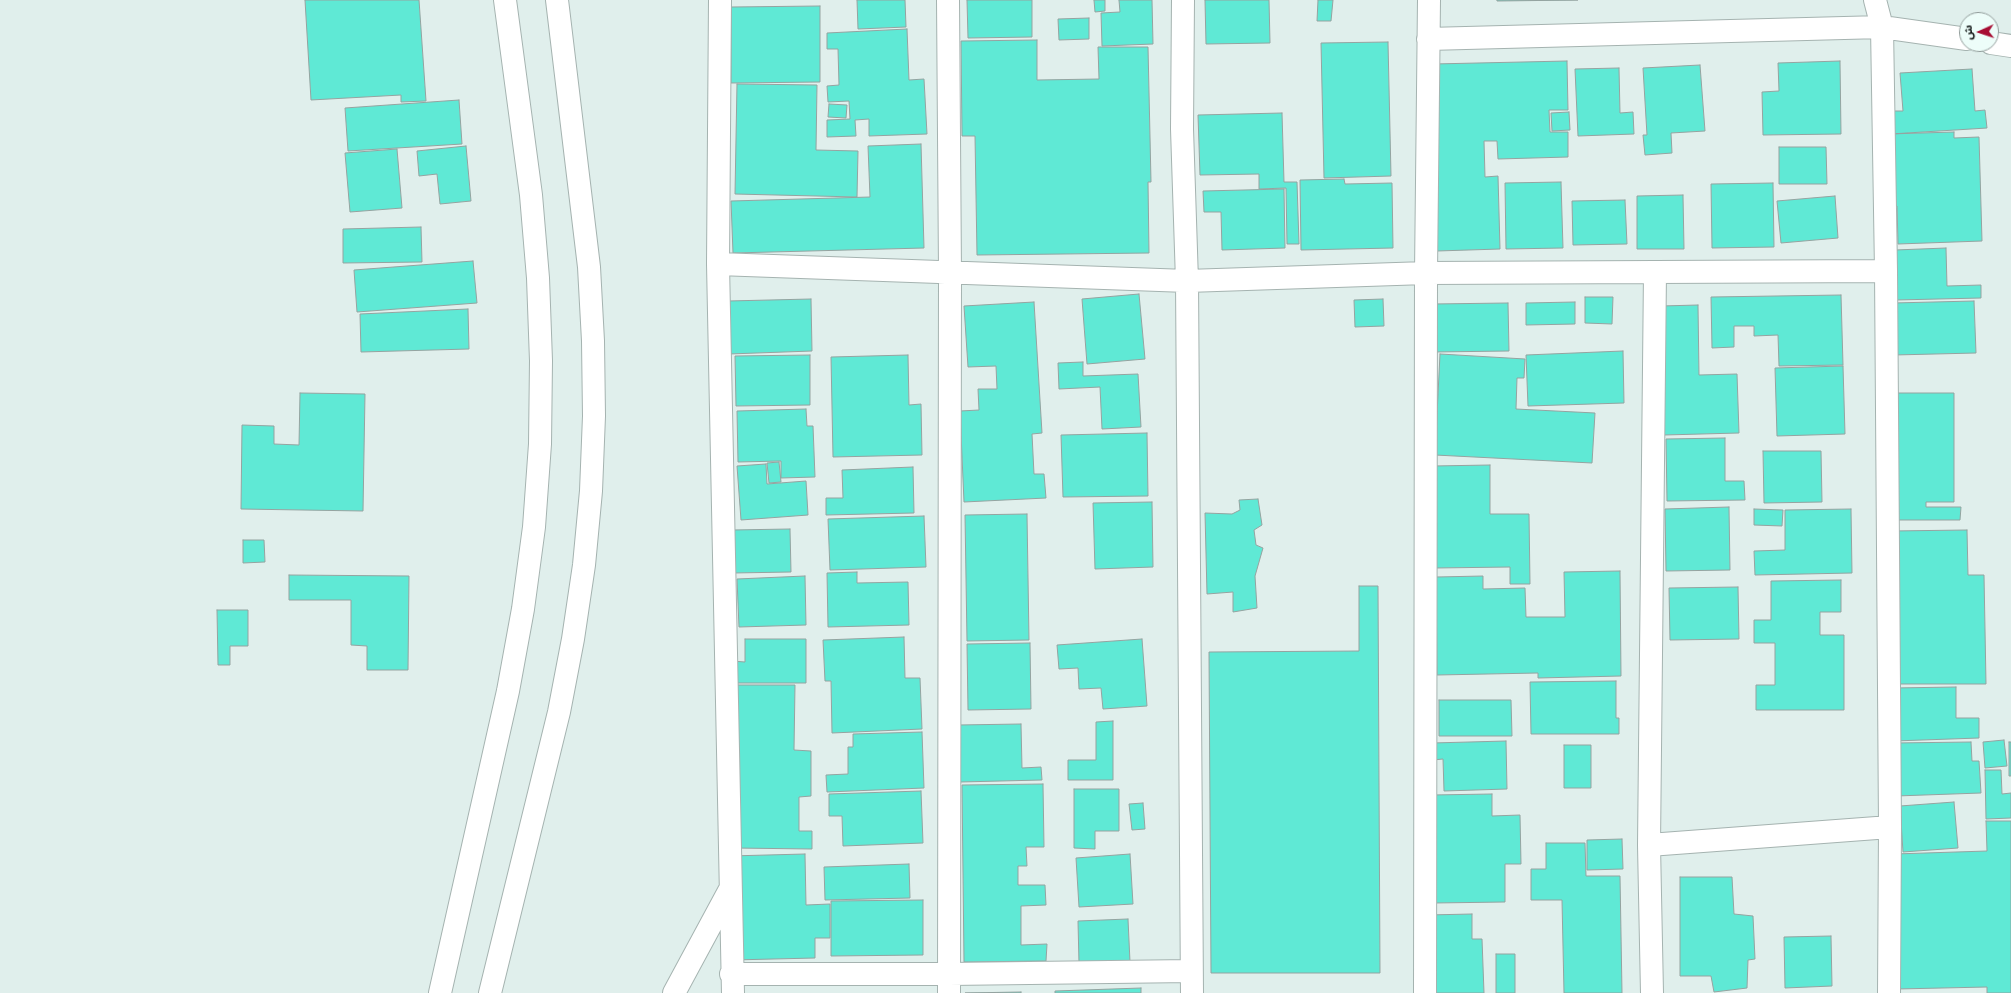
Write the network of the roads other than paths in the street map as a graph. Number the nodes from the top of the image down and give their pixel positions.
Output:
1 (506, 0) edge
2 (557, 0) edge
3 (720, 0) edge
4 (948, 0) edge
5 (1183, 0) edge
6 (1429, 0) edge
7 (1875, 0) edge
8 (1882, 27) junction
9 (1959, 38) edge
10 (1428, 39) junction
11 (1999, 44) edge
12 (2011, 46) edge
13 (718, 264) junction
14 (1886, 271) junction
15 (1655, 272) junction
16 (950, 273) junction
17 (1426, 273) junction
18 (1187, 281) junction
19 (1890, 827) junction
20 (1648, 845) junction
21 (730, 890) junction
22 (1191, 971) junction
23 (732, 984) edge
24 (949, 984) edge
25 (440, 993) edge
26 (490, 993) edge
27 (674, 993) edge
28 (1192, 993) edge
29 (1425, 993) edge
30 (1652, 993) edge
31 (1888, 993) edge

1 - 25 street
2 - 26 street
3 - 13 street
4 - 16 street
5 - 18 street
6 - 10 street
7 - 8 street
8 - 9 street
8 - 10 street
8 - 14 street
10 - 17 street
11 - 12 street
13 - 16 street
13 - 21 street
14 - 15 street
14 - 19 street
15 - 17 street
15 - 20 street
16 - 18 street
16 - 24 street
17 - 18 street
17 - 29 street
18 - 22 street
19 - 20 street
19 - 31 street
20 - 30 street
21 - 23 street
21 - 27 street
22 - 24 street
22 - 28 street
23 - 24 street

